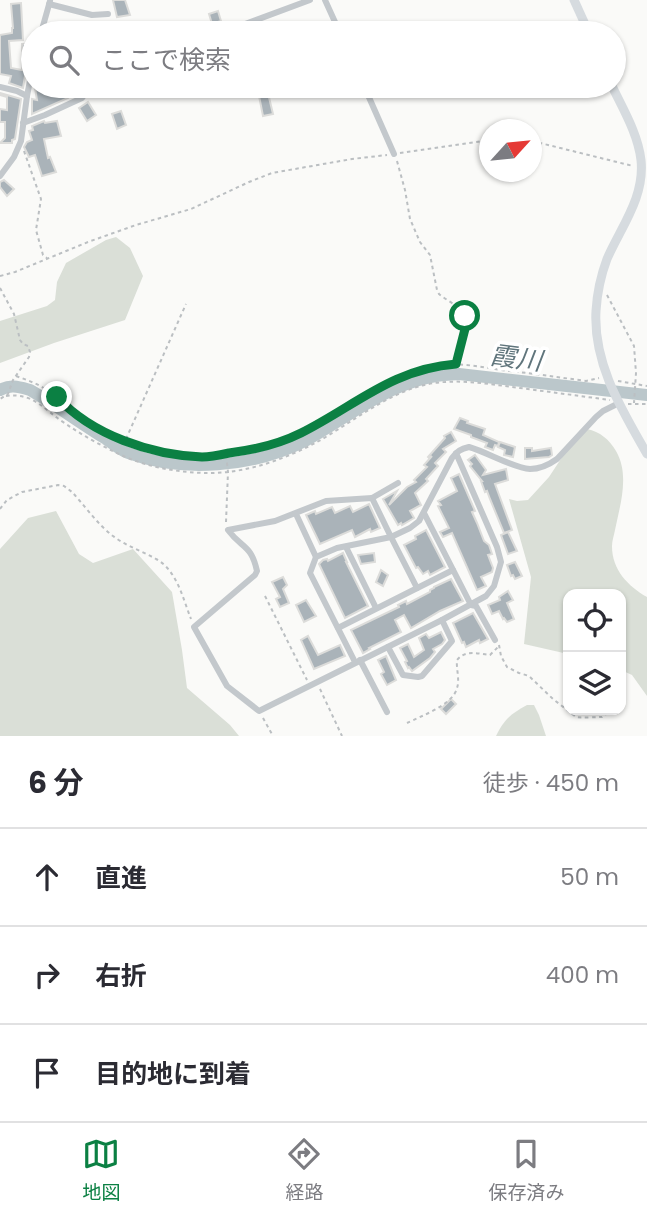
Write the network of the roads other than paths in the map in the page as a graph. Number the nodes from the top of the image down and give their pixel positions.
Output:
1 (310, 0) edge
2 (325, 0) edge
3 (574, 0) edge
4 (50, 2) edge
5 (108, 14) dead end
6 (44, 21) edge
7 (253, 21) edge
8 (335, 21) edge
9 (584, 21) edge
10 (0, 87) edge
11 (21, 93) edge
12 (26, 98) edge
13 (82, 98) edge
14 (369, 98) edge
15 (617, 98) edge
16 (23, 123) junction
17 (394, 154) road end
18 (644, 169) edge
19 (0, 176) edge
20 (619, 402) junction
21 (456, 453) junction
22 (647, 454) edge
23 (398, 483) dead end
24 (372, 498) junction
25 (424, 513) junction
26 (296, 514) junction
27 (391, 537) junction
28 (346, 547) junction
29 (316, 557) junction
30 (453, 570) junction
31 (417, 588) junction
32 (471, 605) junction
33 (376, 608) junction
34 (442, 620) junction
35 (338, 628) junction
36 (497, 643) road end
37 (388, 647) junction
38 (358, 661) junction
39 (387, 712) dead end

1 - 7 street
2 - 8 street
3 - 9 main road
4 - 5 street
4 - 6 street
10 - 11 street
12 - 16 street
13 - 16 street
14 - 17 street
15 - 18 main road
16 - 19 street
18 - 20 main road
20 - 21 street
20 - 22 main road
21 - 25 street
21 - 32 street
23 - 24 street
24 - 26 street
24 - 27 street
25 - 27 street
25 - 30 street
26 - 29 street
26 - 38 street
27 - 28 street
27 - 31 street
28 - 29 street
28 - 33 street
29 - 35 street
30 - 31 street
30 - 32 street
31 - 33 street
32 - 34 street
32 - 36 street
33 - 35 street
34 - 37 street
34 - 37 street
35 - 38 street
37 - 38 street
38 - 39 street

